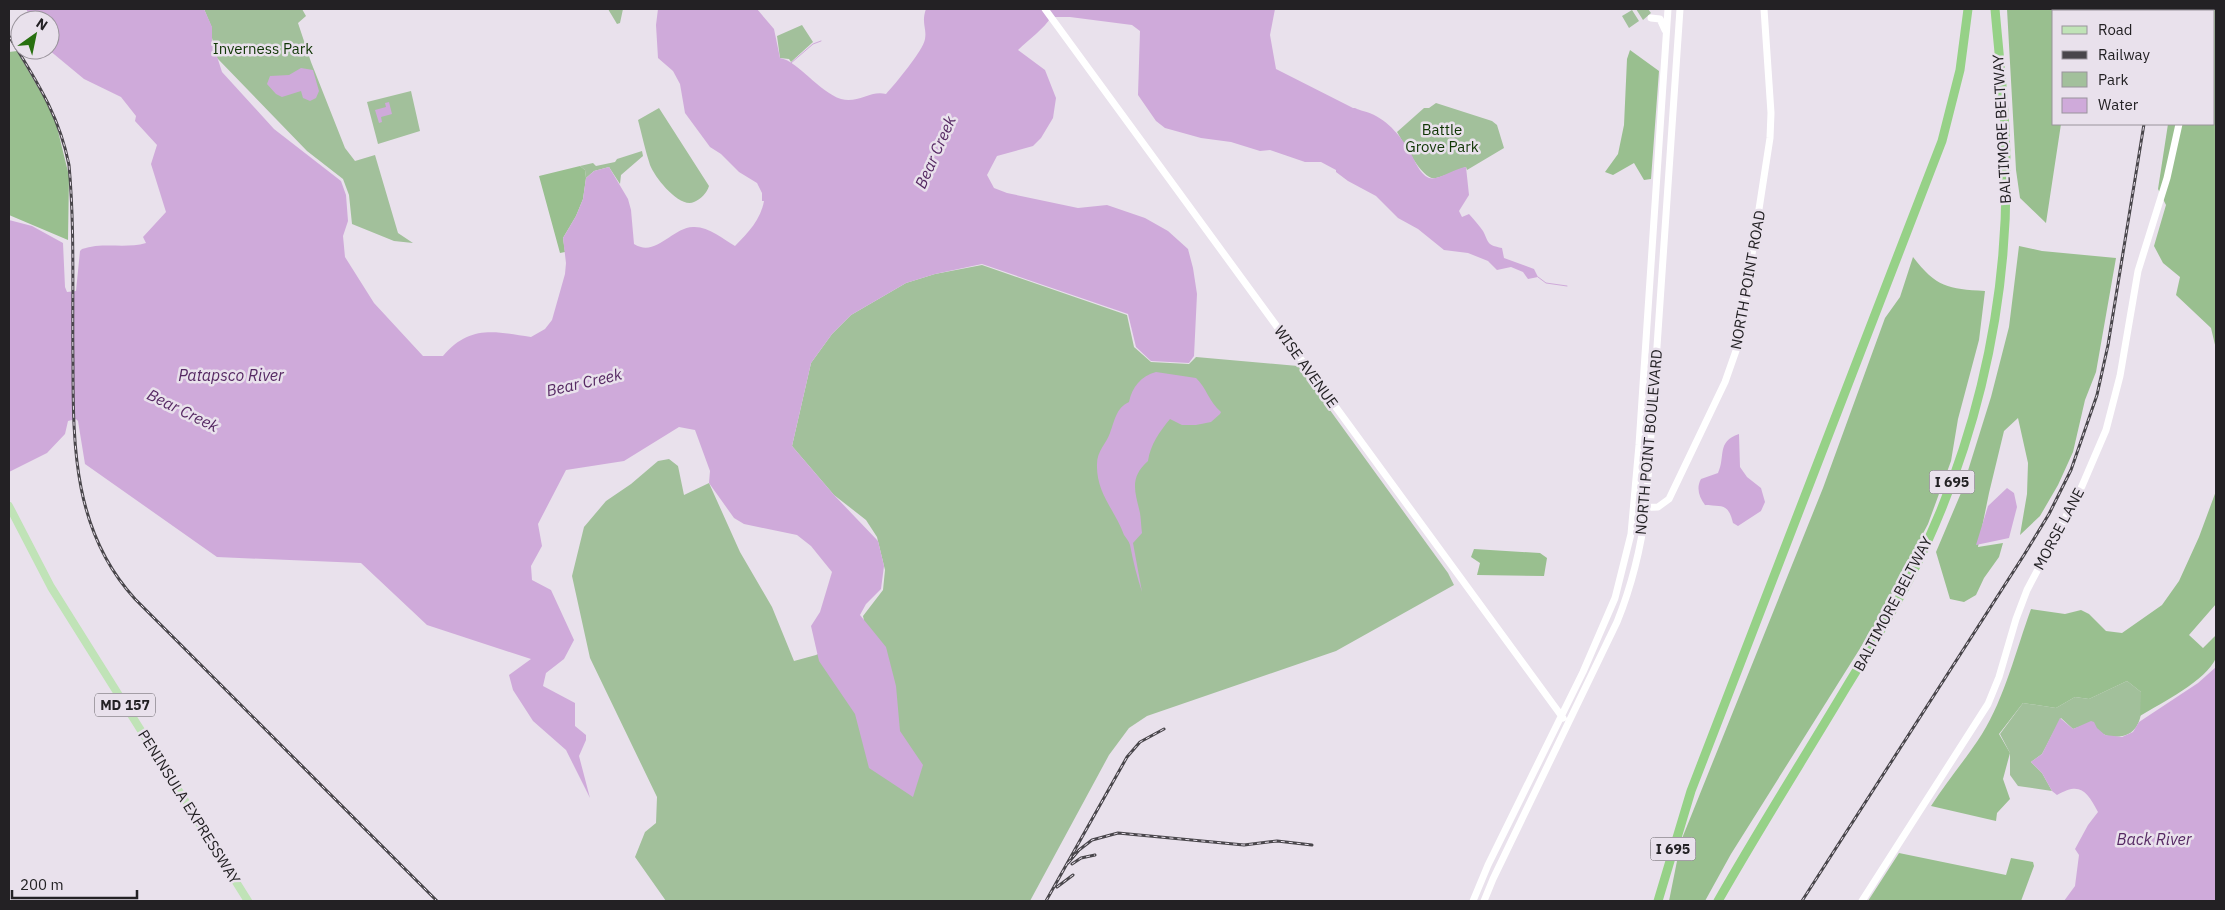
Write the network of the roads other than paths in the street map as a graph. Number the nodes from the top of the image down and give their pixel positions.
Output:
1 (1045, 9) edge
2 (1668, 9) edge
3 (1680, 9) edge
4 (1764, 9) edge
5 (1968, 9) edge
6 (1995, 9) edge
7 (1650, 18) dead end
8 (1666, 35) junction
9 (1661, 120) junction
10 (1673, 122) junction
11 (2179, 125) edge
12 (9, 506) edge
13 (1634, 508) junction
14 (1646, 508) junction
15 (1541, 690) junction
16 (1572, 694) junction
17 (1560, 716) junction
18 (1568, 724) junction
19 (1509, 822) junction
20 (1510, 843) junction
21 (1488, 865) junction
22 (1478, 888) junction
23 (1489, 888) junction
24 (248, 901) edge
25 (1473, 901) edge
26 (1483, 901) edge
27 (1658, 901) edge
28 (1718, 901) edge
29 (1862, 901) edge

1 - 15 main road, WISE AVENUE
2 - 8 main road, NORTH POINT BOULEVARD
3 - 10 main road, NORTH POINT BOULEVARD
4 - 14 main road, NORTH POINT ROAD
5 - 27 highway, I 695
6 - 28 highway, BALTIMORE BELTWAY / I 695
7 - 8 main road
8 - 9 main road, NORTH POINT BOULEVARD
9 - 10 main road
9 - 13 main road, NORTH POINT BOULEVARD
10 - 14 main road, NORTH POINT BOULEVARD
11 - 29 main road, MORSE LANE
12 - 24 main road, PENINSULA EXPRESSWAY / MD 157
13 - 14 main road, NORTH POINT ROAD
13 - 16 main road, NORTH POINT BOULEVARD
14 - 18 main road, NORTH POINT BOULEVARD
15 - 16 main road
15 - 17 main road, WISE AVENUE
16 - 17 main road, NORTH POINT BOULEVARD
17 - 18 main road, WISE AVENUE
17 - 19 main road, NORTH POINT BOULEVARD
18 - 20 main road, NORTH POINT BOULEVARD
19 - 20 main road
19 - 21 main road, NORTH POINT BOULEVARD
20 - 23 main road, NORTH POINT BOULEVARD
21 - 22 main road, NORTH POINT BOULEVARD
21 - 23 main road
22 - 25 main road, NORTH POINT BOULEVARD
22 - 26 main road
23 - 26 main road, NORTH POINT BOULEVARD

